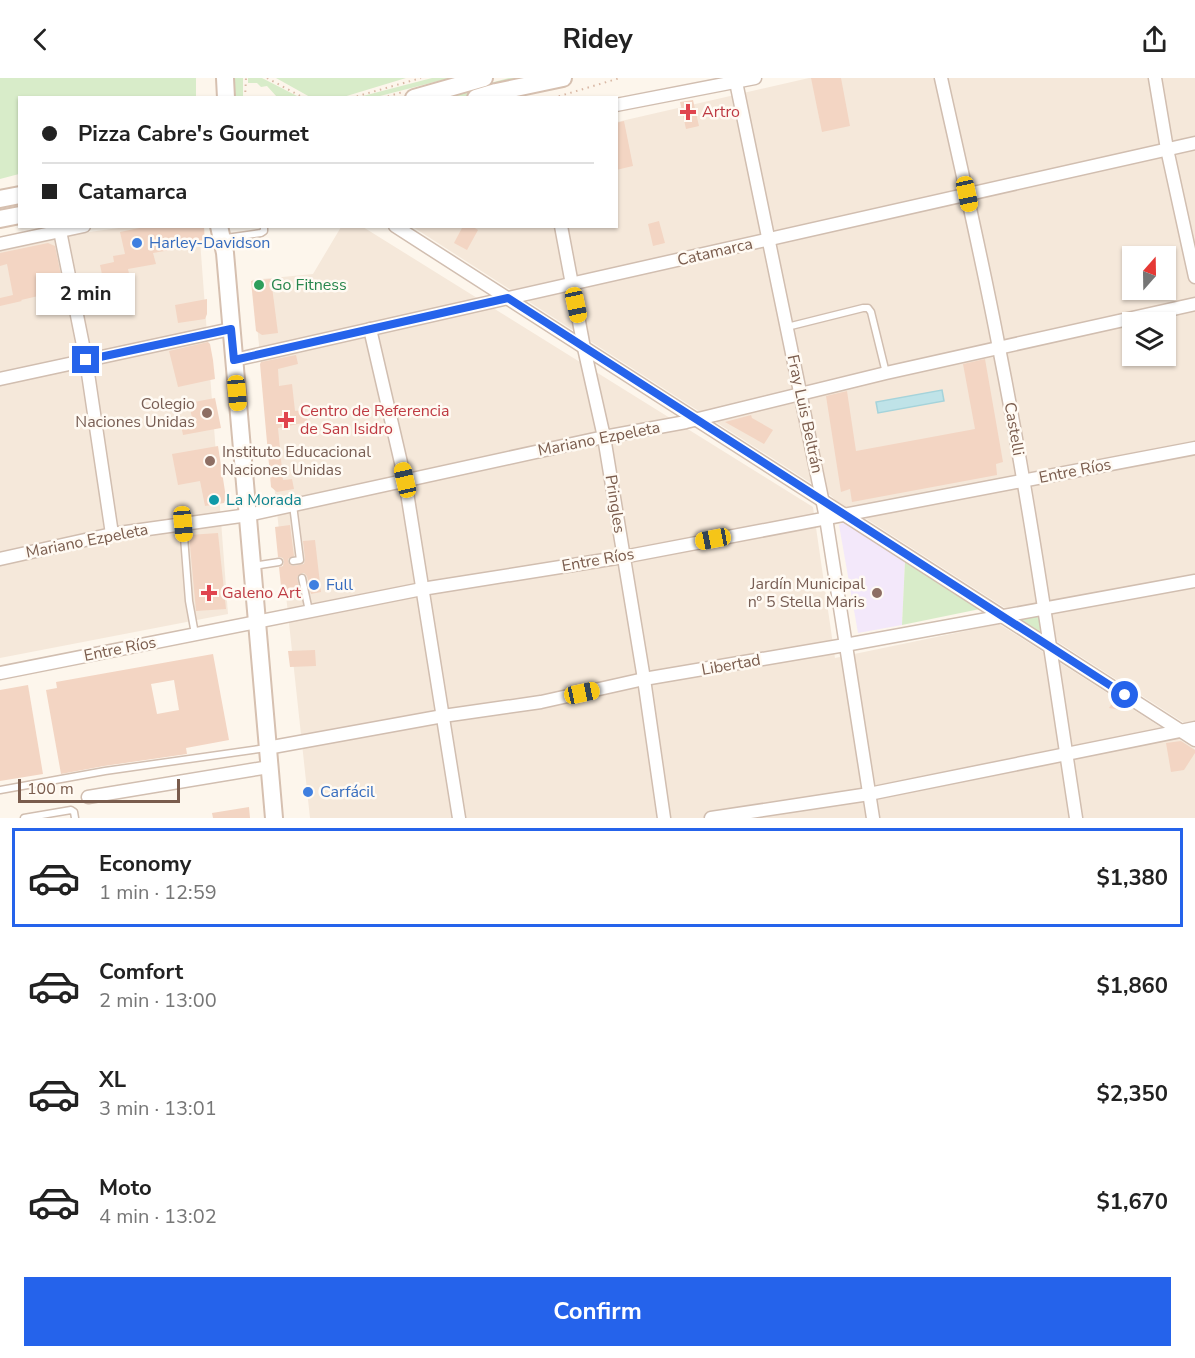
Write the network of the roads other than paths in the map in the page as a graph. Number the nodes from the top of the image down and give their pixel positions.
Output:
1 (484, 78) edge
2 (563, 78) edge
3 (755, 78) edge
4 (940, 78) edge
5 (1155, 78) edge
6 (225, 79) edge
7 (736, 82) junction
8 (220, 96) edge
9 (226, 96) edge
10 (421, 96) edge
11 (483, 96) edge
12 (618, 105) edge
13 (1195, 142) edge
14 (1167, 149) junction
15 (967, 194) junction
16 (18, 195) edge
17 (0, 199) edge
18 (18, 215) edge
19 (0, 219) edge
20 (74, 228) edge
21 (264, 228) edge
22 (398, 228) edge
23 (561, 228) edge
24 (60, 231) junction
25 (224, 236) edge
26 (769, 240) junction
27 (0, 244) edge
28 (1195, 277) edge
29 (571, 284) junction
30 (508, 298) junction
31 (1195, 304) edge
32 (787, 327) junction
33 (231, 329) junction
34 (369, 329) junction
35 (584, 348) junction
36 (999, 348) junction
37 (86, 360) junction
38 (234, 360) junction
39 (886, 373) junction
40 (0, 379) edge
41 (800, 394) junction
42 (696, 419) junction
43 (604, 437) junction
44 (1195, 448) edge
45 (405, 480) junction
46 (1023, 481) junction
47 (822, 501) junction
48 (293, 505) junction
49 (248, 514) junction
50 (844, 514) junction
51 (826, 518) junction
52 (183, 524) junction
53 (112, 534) junction
54 (623, 556) junction
55 (0, 559) edge
56 (279, 562) dead end
57 (298, 562) dead end
58 (252, 566) junction
59 (302, 578) dead end
60 (1195, 581) edge
61 (422, 590) junction
62 (1043, 609) junction
63 (309, 611) junction
64 (1002, 616) junction
65 (257, 621) junction
66 (195, 634) junction
67 (845, 645) junction
68 (1049, 646) junction
69 (0, 672) edge
70 (644, 679) junction
71 (443, 717) junction
72 (1195, 728) edge
73 (1181, 731) junction
74 (1195, 740) edge
75 (267, 748) junction
76 (1066, 754) junction
77 (269, 767) junction
78 (0, 790) edge
79 (869, 794) junction
80 (88, 797) dead end
81 (24, 818) edge
82 (75, 818) edge
83 (274, 818) edge
84 (459, 818) edge
85 (664, 818) edge
86 (711, 818) edge
87 (873, 818) edge
88 (1076, 818) edge

1 - 10 main road
2 - 11 main road
3 - 7 street
4 - 15 street, Castelli
5 - 14 street
6 - 8 main road
6 - 9 main road
7 - 12 street
7 - 26 street, Fray Luis Beltrán
13 - 14 street, Catamarca
14 - 15 street, Catamarca
14 - 28 street
15 - 26 street, Catamarca
15 - 36 street, Castelli
16 - 17 main road
18 - 19 main road
20 - 24 street
21 - 25 lane
22 - 30 street
23 - 29 street, Pringles
24 - 27 street
24 - 37 street
25 - 33 main road
26 - 29 street, Catamarca
26 - 32 street, Fray Luis Beltrán
29 - 30 street, Catamarca
29 - 35 street, Pringles
30 - 34 street, Catamarca
30 - 35 street
31 - 36 street, Mariano Ezpeleta
32 - 39 lane
32 - 41 street, Fray Luis Beltrán
33 - 37 street
33 - 38 main road
34 - 38 street, Catamarca
34 - 45 street
35 - 42 street
35 - 43 street, Pringles
36 - 39 street, Mariano Ezpeleta
36 - 46 street, Castelli
37 - 40 street
37 - 53 street
38 - 49 main road
39 - 41 street, Mariano Ezpeleta
41 - 42 street, Mariano Ezpeleta
41 - 47 street, Fray Luis Beltrán
42 - 43 street, Mariano Ezpeleta
42 - 47 street
43 - 45 street, Mariano Ezpeleta
43 - 54 street, Pringles
44 - 46 street, Entre Ríos
45 - 48 street, Mariano Ezpeleta
45 - 61 street
46 - 50 street, Entre Ríos
46 - 62 street, Castelli
47 - 50 street
47 - 51 street, Fray Luis Beltrán
48 - 49 street, Mariano Ezpeleta
48 - 57 lane
49 - 52 street, Mariano Ezpeleta
49 - 58 main road
50 - 51 street, Entre Ríos
50 - 64 street
51 - 54 street, Entre Ríos
51 - 67 street, Fray Luis Beltrán
52 - 53 street, Mariano Ezpeleta
52 - 66 lane
53 - 55 street, Mariano Ezpeleta
54 - 61 street, Entre Ríos
54 - 70 street, Pringles
56 - 58 lane
58 - 65 main road
59 - 63 lane
60 - 62 street, Libertad
61 - 63 street, Entre Ríos
61 - 71 street
62 - 64 street, Libertad
62 - 68 street, Castelli
63 - 65 street, Entre Ríos
64 - 67 street, Libertad
64 - 68 street
65 - 66 street, Entre Ríos
65 - 75 main road
66 - 69 street, Entre Ríos
67 - 70 street, Libertad
67 - 79 street, Fray Luis Beltrán
68 - 73 street
68 - 76 street, Castelli
70 - 71 street, Libertad
70 - 85 street, Pringles
71 - 75 street, Libertad
71 - 84 street
72 - 73 street
73 - 74 street
73 - 76 street
75 - 77 main road
75 - 78 lane
76 - 79 street
76 - 88 street, Castelli
77 - 80 street
77 - 83 main road
79 - 86 street
79 - 87 street, Fray Luis Beltrán
81 - 82 lane

